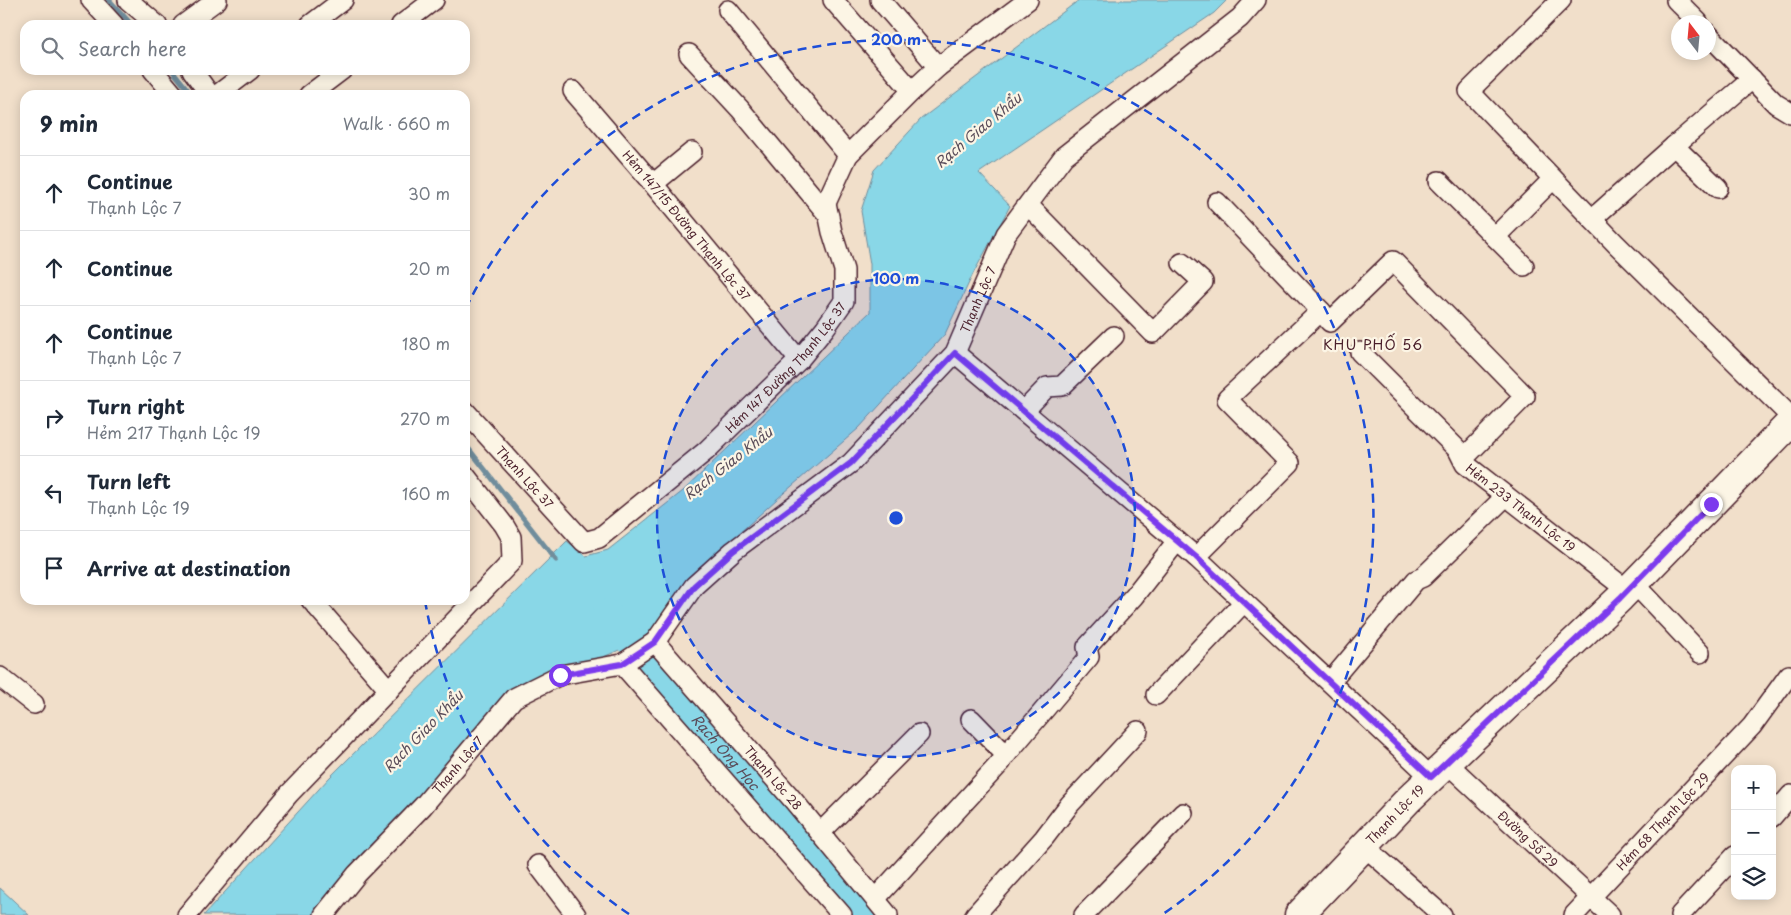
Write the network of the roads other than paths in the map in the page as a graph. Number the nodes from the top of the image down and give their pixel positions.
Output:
1 (91, 0) edge
2 (128, 0) edge
3 (217, 0) edge
4 (343, 0) edge
5 (434, 0) edge
6 (833, 0) edge
7 (880, 0) edge
8 (1028, 0) edge
9 (1256, 0) edge
10 (1561, 0) edge
11 (1676, 0) edge
12 (728, 10) dead end
13 (1691, 15) edge
14 (109, 20) edge
15 (151, 20) edge
16 (190, 20) edge
17 (317, 20) edge
18 (408, 20) edge
19 (1716, 42) edge
20 (689, 54) dead end
21 (938, 67) junction
22 (157, 75) edge
23 (196, 75) edge
24 (243, 75) edge
25 (335, 75) edge
26 (1752, 79) junction
27 (170, 90) edge
28 (206, 90) edge
29 (224, 90) edge
30 (316, 90) edge
31 (912, 91) junction
32 (574, 92) dead end
33 (1791, 112) edge
34 (1674, 146) junction
35 (692, 152) dead end
36 (848, 156) junction
37 (1553, 179) junction
38 (1439, 181) dead end
39 (653, 184) junction
40 (1718, 188) dead end
41 (1217, 202) dead end
42 (1028, 205) junction
43 (829, 216) junction
44 (1592, 219) junction
45 (1495, 237) junction
46 (1182, 263) dead end
47 (1524, 266) dead end
48 (1321, 311) junction
49 (1114, 336) dead end
50 (1360, 352) dead end
51 (955, 353) junction
52 (798, 360) junction
53 (1027, 408) junction
54 (470, 417) edge
55 (1791, 417) edge
56 (1791, 422) edge
57 (1463, 459) junction
58 (470, 481) edge
59 (1506, 496) junction
60 (1177, 541) junction
61 (584, 542) joint
62 (1196, 557) junction
63 (1631, 587) junction
64 (1244, 602) junction
65 (315, 605) edge
66 (470, 605) edge
67 (470, 605) edge
68 (655, 642) junction
69 (1700, 653) dead end
70 (622, 664) junction
71 (1789, 675) dead end
72 (0, 677) edge
73 (1330, 682) junction
74 (388, 690) junction
75 (1156, 695) dead end
76 (34, 704) dead end
77 (971, 718) dead end
78 (1138, 731) dead end
79 (919, 734) dead end
80 (1002, 761) dead end
81 (1439, 770) junction
82 (1791, 795) edge
83 (1183, 812) dead end
84 (1776, 812) edge
85 (821, 832) junction
86 (1363, 845) junction
87 (1731, 860) edge
88 (538, 865) dead end
89 (1590, 897) junction
90 (876, 898) junction
91 (188, 915) edge
92 (324, 915) edge
93 (576, 915) edge
94 (842, 915) edge
95 (888, 915) edge
96 (975, 915) edge
97 (1084, 915) edge
98 (1299, 915) edge
99 (1442, 915) edge
100 (1574, 915) edge
101 (1610, 915) edge
102 (1680, 915) edge

1 - 14 street
2 - 15 street
3 - 16 street
4 - 17 street
5 - 18 street
6 - 31 street
7 - 21 street
8 - 21 street, Hẻm 147 Đường Thạnh Lộc 37
9 - 42 street, Thạnh Lộc 7
10 - 37 street
11 - 13 street
12 - 36 street
19 - 26 street
20 - 43 street
21 - 31 street, Hẻm 147 Đường Thạnh Lộc 37
22 - 27 street
23 - 28 street
24 - 29 street
25 - 30 street
26 - 33 street
26 - 34 street
31 - 36 street, Hẻm 147 Đường Thạnh Lộc 37
32 - 39 street, Hẻm 147/15 Đường Thạnh Lộc 37
34 - 40 street
34 - 44 street
35 - 39 street
36 - 43 street, Hẻm 147 Đường Thạnh Lộc 37
37 - 44 street
37 - 45 street
38 - 45 street
39 - 52 street, Hẻm 147/15 Đường Thạnh Lộc 37
41 - 48 street
42 - 46 street
42 - 51 street, Thạnh Lộc 7
43 - 52 street, Hẻm 147 Đường Thạnh Lộc 37
44 - 55 street
45 - 47 street
48 - 57 street
48 - 62 street
49 - 53 street
50 - 57 street, Hẻm 233 Thạnh Lộc 19
51 - 53 street, Đường Số 29
51 - 68 street, Thạnh Lộc 7
52 - 61 street, Hẻm 147 Đường Thạnh Lộc 37
53 - 60 street, Đường Số 29
54 - 61 street, Thạnh Lộc 37
56 - 63 street, Thạnh Lộc 19
57 - 59 street, Hẻm 233 Thạnh Lộc 19
58 - 66 street
59 - 63 street, Hẻm 233 Thạnh Lộc 19
59 - 73 street
60 - 62 street, Đường Số 29
60 - 77 street
62 - 64 street, Đường Số 29
63 - 69 street, Hẻm 233 Thạnh Lộc 19
63 - 81 street, Thạnh Lộc 19
64 - 73 street, Đường Số 29
64 - 75 street
65 - 74 street
67 - 74 street
68 - 70 street
68 - 85 street, Thạnh Lộc 28
70 - 92 street, Thạnh Lộc 7
70 - 94 street
71 - 89 street, Hẻm 68 Thạnh Lộc 29
72 - 76 street
73 - 81 street, Đường Số 29
74 - 91 street
78 - 96 street
79 - 85 street
80 - 90 street
81 - 86 street, Thạnh Lộc 19
81 - 89 street, Đường Số 29
82 - 84 street
83 - 97 street
85 - 90 street, Thạnh Lộc 28
86 - 98 street, Thạnh Lộc 19
86 - 99 street
87 - 102 street
88 - 93 street
89 - 100 street, Hẻm 68 Thạnh Lộc 29
89 - 101 street, Đường Số 29
90 - 95 street, Thạnh Lộc 28

